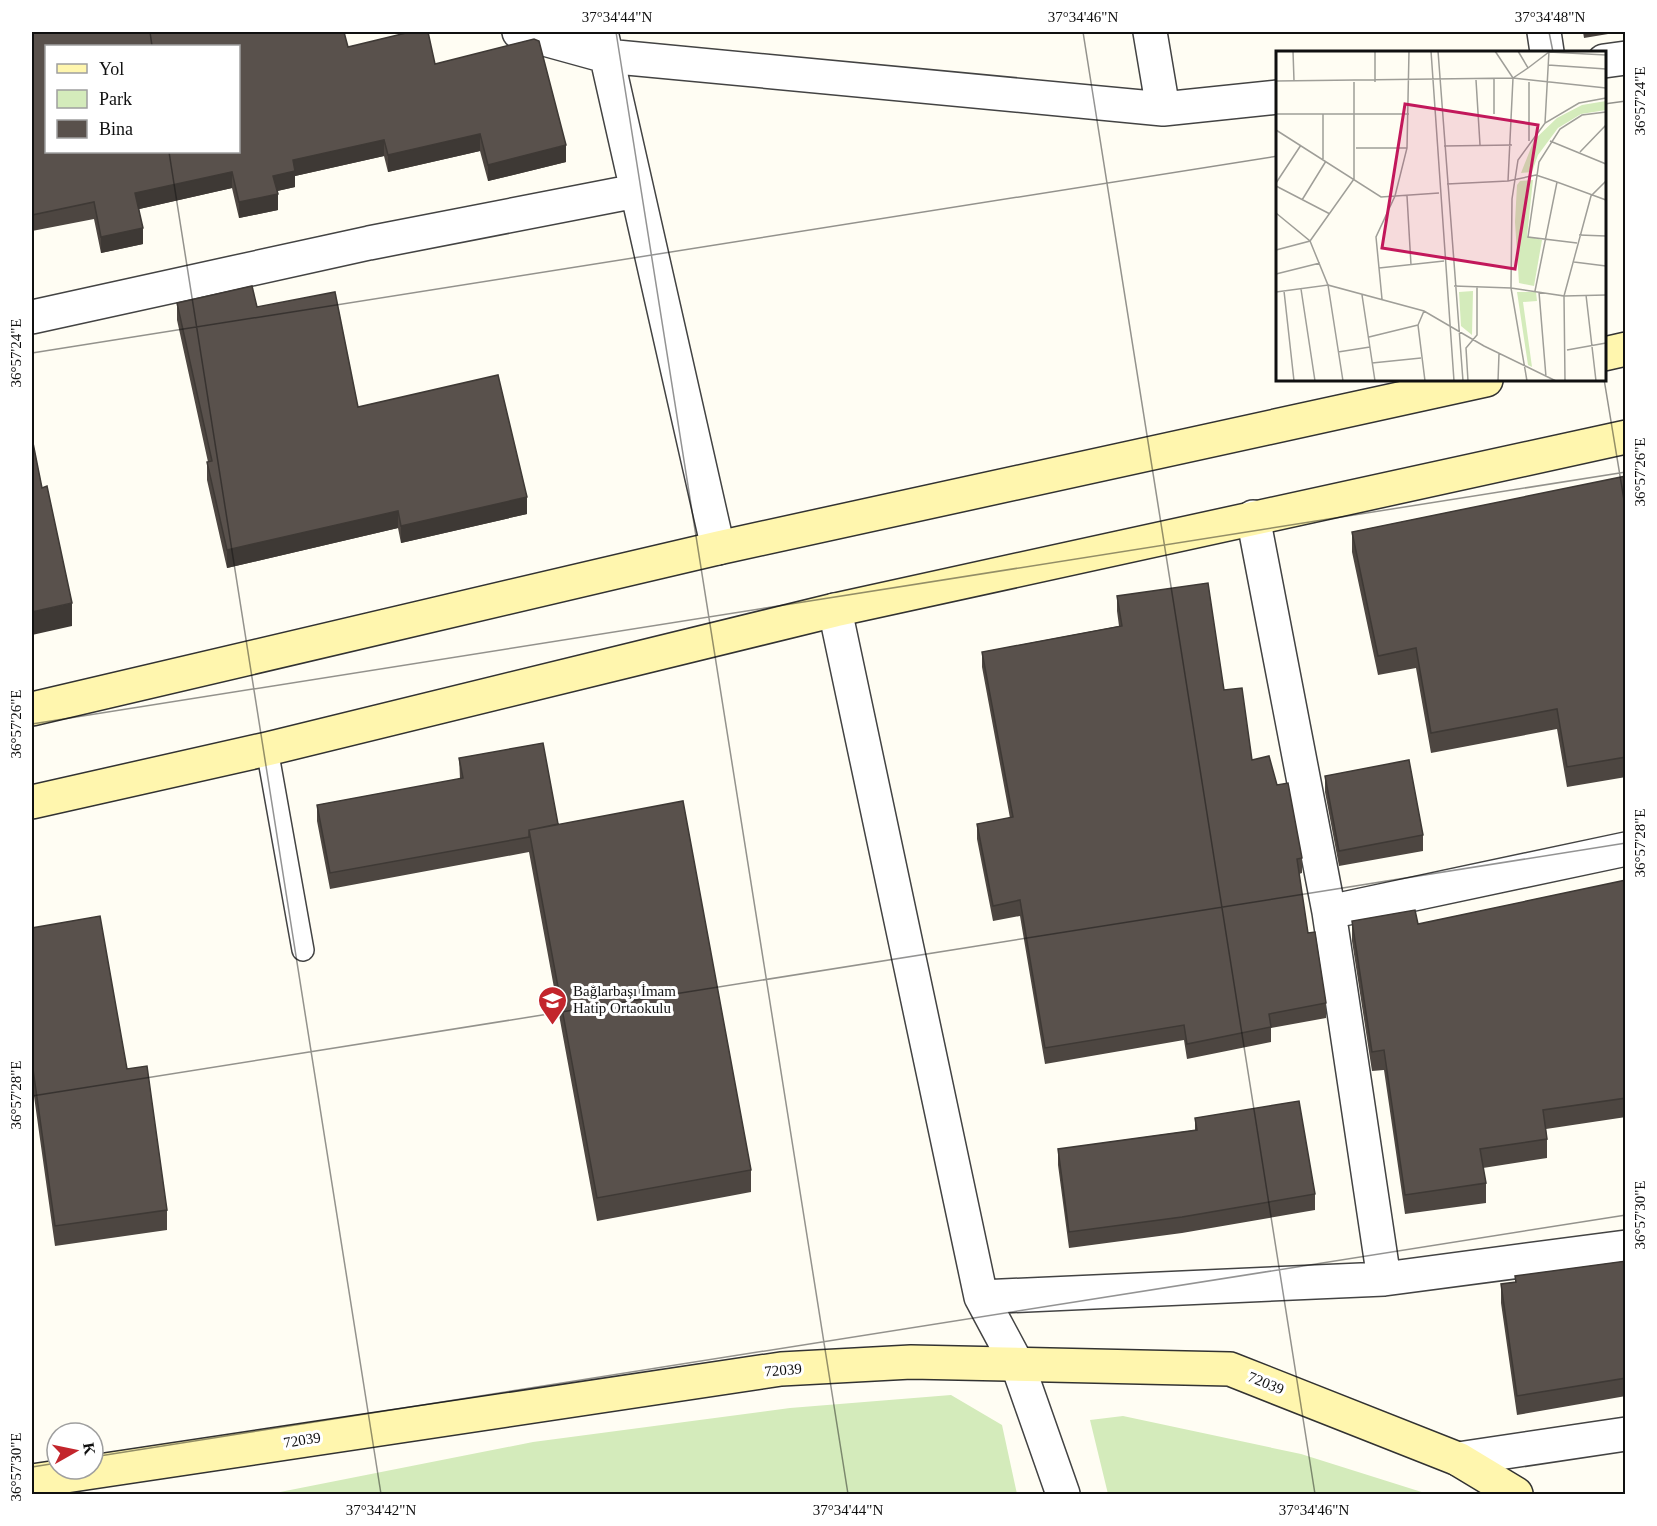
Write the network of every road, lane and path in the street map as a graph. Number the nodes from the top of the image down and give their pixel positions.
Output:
1 (519, 32) edge
2 (1150, 32) edge
3 (1544, 32) edge
4 (603, 44) edge
5 (1547, 51) edge
6 (1626, 58) edge
7 (1606, 61) edge
8 (1276, 97) edge
9 (1163, 109) junction
10 (636, 191) junction
11 (32, 316) edge
12 (1626, 350) edge
13 (1606, 354) edge
14 (1481, 381) edge
15 (1626, 437) edge
16 (1253, 517) junction
17 (718, 548) junction
18 (835, 610) junction
19 (32, 709) edge
20 (267, 749) junction
21 (32, 802) edge
22 (1626, 849) edge
23 (1329, 912) junction
24 (303, 950) dead end
25 (1626, 1247) edge
26 (1384, 1279) junction
27 (981, 1297) junction
28 (1018, 1366) junction
29 (1626, 1434) edge
30 (1458, 1459) junction
31 (32, 1481) edge
32 (1063, 1494) edge
33 (1516, 1494) edge

1 - 4 street
2 - 9 street
3 - 5 street
4 - 9 street
4 - 10 street
6 - 7 street
8 - 9 street
10 - 11 street
10 - 17 street
12 - 13 main road
14 - 17 main road
15 - 16 main road
16 - 18 main road
16 - 23 street
17 - 19 main road
18 - 20 main road
18 - 27 street
20 - 21 main road
20 - 24 lane
22 - 23 street
23 - 26 street
25 - 26 street
26 - 27 street
27 - 28 street
28 - 30 main road, 72039
28 - 31 main road, 72039
28 - 32 street
29 - 30 street
30 - 33 main road, 72039

